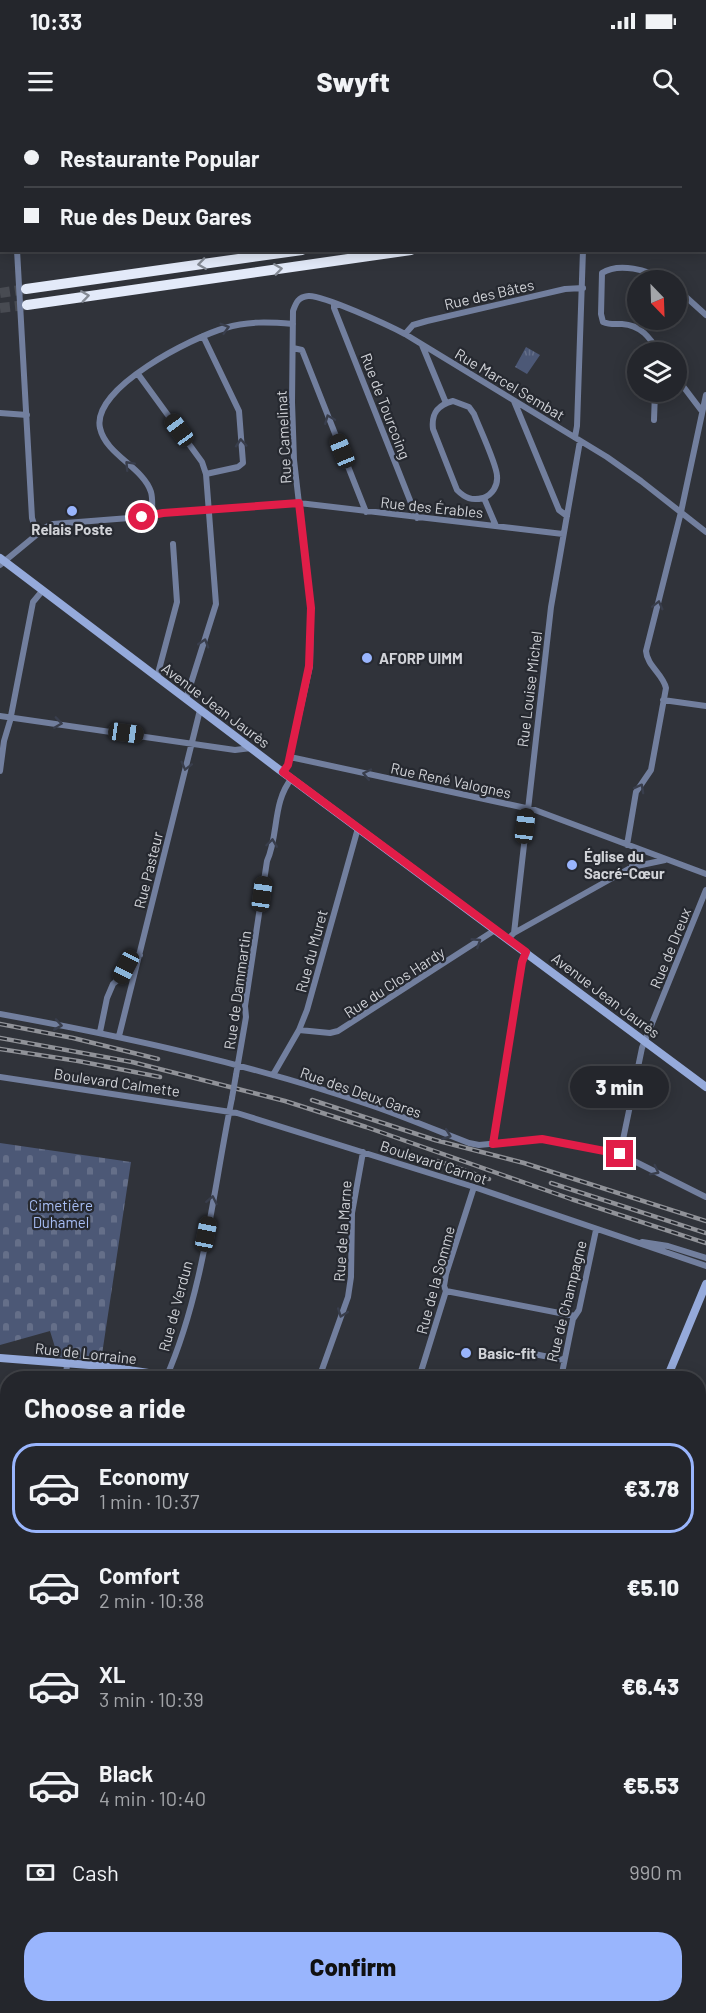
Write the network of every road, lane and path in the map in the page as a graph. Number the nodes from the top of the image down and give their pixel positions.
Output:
1 (17, 252) edge
2 (288, 252) edge
3 (397, 252) edge
4 (583, 252) edge
5 (638, 270) edge
6 (583, 288) junction
7 (26, 289) tunnel mouth
8 (687, 298) edge
9 (334, 303) junction
10 (27, 304) tunnel mouth
11 (293, 311) joint
12 (706, 315) edge
13 (293, 324) junction
14 (627, 325) edge
15 (642, 330) edge
16 (405, 334) junction
17 (203, 336) junction
18 (653, 342) edge
19 (422, 344) junction
20 (293, 348) junction
21 (138, 374) junction
22 (687, 391) edge
23 (706, 395) edge
24 (514, 399) junction
25 (655, 402) edge
26 (446, 403) junction
27 (701, 411) junction
28 (0, 413) edge
29 (27, 415) junction
30 (654, 420) dead end
31 (578, 439) junction
32 (206, 474) junction
33 (484, 498) junction
34 (299, 503) junction
35 (208, 509) junction
36 (366, 512) junction
37 (681, 512) junction
38 (152, 515) junction
39 (567, 516) junction
40 (417, 518) junction
41 (496, 526) junction
42 (706, 532) edge
43 (37, 534) junction
44 (563, 534) junction
45 (174, 544) dead end
46 (1, 562) edge
47 (43, 590) junction
48 (157, 676) junction
49 (186, 699) junction
50 (663, 700) junction
51 (706, 706) edge
52 (201, 710) junction
53 (0, 716) edge
54 (11, 716) junction
55 (192, 743) junction
56 (251, 748) junction
57 (290, 757) junction
58 (0, 771) edge
59 (283, 772) junction
60 (291, 778) junction
61 (527, 808) junction
62 (358, 828) junction
63 (627, 845) junction
64 (639, 850) junction
65 (666, 860) junction
66 (632, 867) junction
67 (706, 874) edge
68 (706, 890) edge
69 (495, 930) junction
70 (511, 936) junction
71 (526, 952) junction
72 (140, 955) junction
73 (0, 1014) edge
74 (299, 1030) junction
75 (100, 1032) junction
76 (119, 1036) junction
77 (645, 1041) junction
78 (238, 1066) junction
79 (236, 1075) joint
80 (273, 1076) junction
81 (0, 1077) edge
82 (706, 1087) edge
83 (230, 1111) junction
84 (493, 1144) junction
85 (363, 1152) junction
86 (620, 1154) junction
87 (474, 1187) junction
88 (706, 1197) edge
89 (596, 1230) junction
90 (629, 1241) junction
91 (706, 1258) edge
92 (706, 1266) edge
93 (706, 1284) edge
94 (446, 1291) junction
95 (575, 1316) junction
96 (529, 1353) dead end
97 (0, 1358) edge
98 (564, 1360) junction
99 (67, 1363) junction
100 (66, 1371) edge
101 (131, 1371) edge
102 (169, 1371) edge
103 (322, 1371) edge
104 (421, 1371) edge
105 (562, 1371) edge
106 (671, 1371) edge

1 - 29 street
2 -> 7 highway
10 -> 3 highway
4 - 6 street, Rue Louise Michel
5 - 14 street
6 - 16 street, Rue des Bâtes
6 - 31 street, Rue Louise Michel
8 - 12 street
9 - 11 street, Rue Marcel Sembat
9 - 16 street, Rue Marcel Sembat
9 - 40 street, Rue de Tourcoing
11 - 13 street, Rue Camelinat
17 -> 13 street
13 - 20 street, Rue Camelinat
15 - 18 street
16 - 19 street, Rue Marcel Sembat
17 - 21 street
32 -> 17 street
19 - 24 street, Rue Marcel Sembat
19 - 26 street
20 - 34 street, Rue Camelinat
36 -> 20 street
21 - 32 street
38 -> 21 street
22 - 27 street
23 - 27 street
24 - 31 street, Rue Marcel Sembat
24 - 39 street
25 - 30 street
26 - 33 street
26 - 33 street
27 - 37 street
28 - 29 street
29 - 43 street
31 - 37 street, Rue Marcel Sembat
31 - 39 street, Rue Louise Michel
32 - 35 street
33 - 41 street
34 - 35 street, Rue des Érables
34 - 36 street, Rue des Érables
34 - 57 street, Rue Camelinat
35 - 38 street, Rue des Érables
49 -> 35 street
36 - 40 street, Rue des Érables
37 - 42 street, Rue Marcel Sembat
50 -> 37 street
38 - 43 street, Rue des Érables
39 - 44 street, Rue Louise Michel
40 - 41 street, Rue des Érables
41 - 44 street, Rue des Érables
43 - 46 street, Rue des Érables
44 - 61 street, Rue Louise Michel
45 - 48 street
46 - 47 main road, Avenue Jean Jaurès
47 - 48 main road, Avenue Jean Jaurès
47 - 54 street
48 - 49 main road, Avenue Jean Jaurès
49 - 52 main road, Avenue Jean Jaurès
50 - 51 street
63 -> 50 street
52 - 55 street, Rue Pasteur
52 - 56 main road, Avenue Jean Jaurès
53 - 54 street
54 -> 55 street
54 - 58 street
55 - 56 street
55 -> 72 street, Rue Pasteur
56 - 59 main road, Avenue Jean Jaurès
57 - 59 street, Rue Camelinat
61 -> 57 street, Rue René Valognes
59 - 60 main road, Avenue Jean Jaurès
60 - 62 main road, Avenue Jean Jaurès
78 -> 60 street, Rue de Dammartin
61 - 63 street, Rue René Valognes
61 - 70 street, Rue Louise Michel
62 - 69 main road, Avenue Jean Jaurès
62 - 74 street, Rue du Muret
63 - 64 street, Rue René Valognes
64 - 65 street, Rue René Valognes
64 - 66 street
65 - 66 street
65 - 67 street, Rue René Valognes
66 - 70 street
68 - 77 street, Rue de Dreux
69 - 70 main road, Avenue Jean Jaurès
74 -> 69 street, Rue du Clos Hardy
70 - 71 main road, Avenue Jean Jaurès
71 - 77 main road, Avenue Jean Jaurès
71 - 84 street
72 - 75 street
72 - 76 street, Rue Pasteur
73 -> 75 street, Rue des Deux Gares
74 - 80 street, Rue du Muret
75 - 76 street, Rue des Deux Gares
76 - 78 street, Rue des Deux Gares
77 - 82 main road, Avenue Jean Jaurès
77 - 86 street, Rue de Dreux
78 - 79 street, Rue de Dammartin
78 - 80 street, Rue des Deux Gares
79 - 83 street, Rue de Verdun, bridge
80 -> 84 street, Rue des Deux Gares
81 - 83 street, Boulevard Calmette
83 - 85 street, Boulevard Carnot
102 -> 83 street, Rue de Verdun
84 - 86 street, Rue des Deux Gares
85 - 87 street, Boulevard Carnot
85 -> 103 street, Rue de la Marne
86 -> 88 street, Rue des Deux Gares
87 - 89 street, Boulevard Carnot
87 - 94 street, Rue de la Somme
89 - 90 street, Boulevard Carnot
89 - 95 street, Rue de Champagne
90 - 91 street, Boulevard Carnot
90 - 92 street, Boulevard Carnot
93 - 106 main road
94 - 95 street
94 - 104 street, Rue de la Somme
95 - 98 street, Rue de Champagne
96 - 98 street
97 - 99 main road, Rue de Lorraine
98 - 105 street, Rue de Champagne
99 - 100 street
99 - 101 main road, Rue de Lorraine

